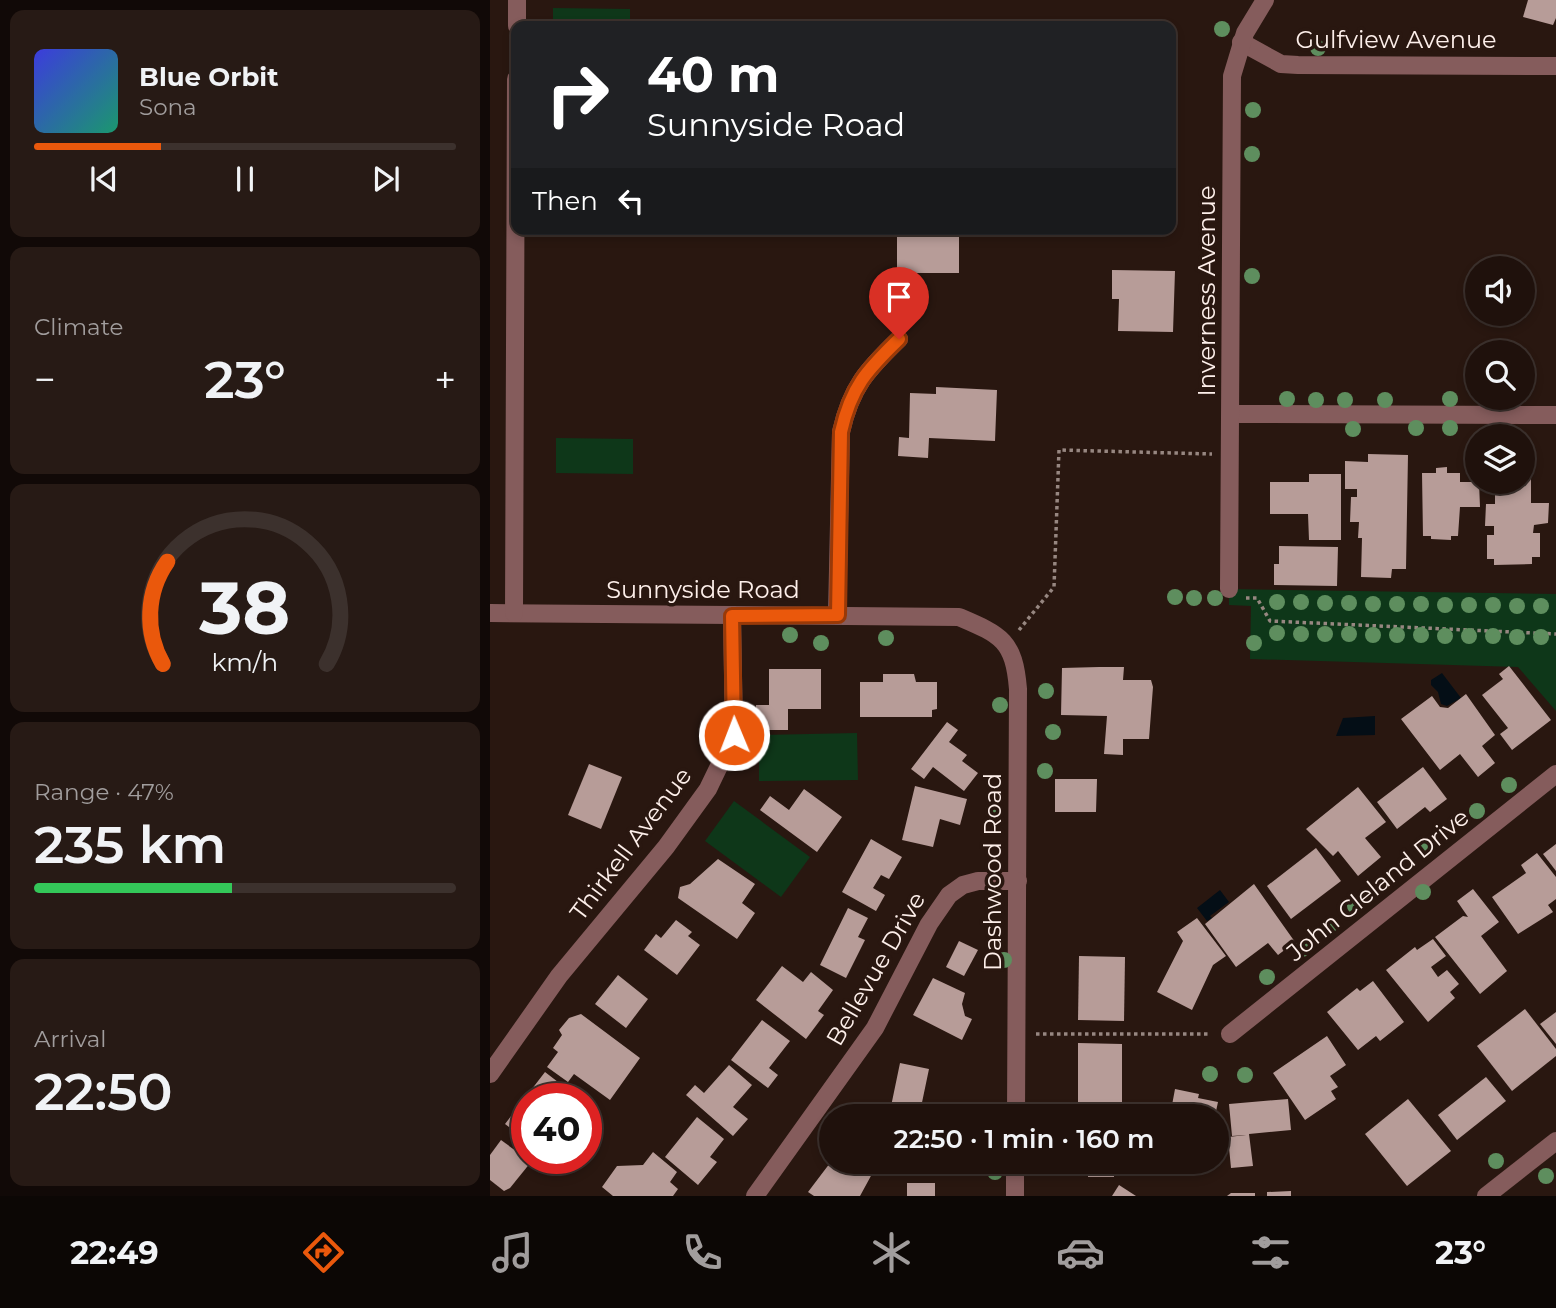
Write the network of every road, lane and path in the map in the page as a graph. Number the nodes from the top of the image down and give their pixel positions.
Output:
1 (517, 0) edge
2 (1263, 0) edge
3 (517, 21) edge
4 (1241, 42) junction
5 (1556, 66) edge
6 (515, 235) edge
7 (899, 339) dead end
8 (1231, 414) junction
9 (1556, 415) edge
10 (1191, 453) dead end
11 (1229, 589) joint
12 (490, 613) edge
13 (514, 613) junction
14 (838, 615) junction
15 (732, 616) junction
16 (1556, 634) edge
17 (1001, 639) junction
18 (1556, 774) edge
19 (1018, 881) junction
20 (1018, 1034) junction
21 (1230, 1034) joint
22 (490, 1074) edge
23 (1016, 1104) edge
24 (1556, 1141) edge
25 (1015, 1174) edge
26 (755, 1196) edge
27 (1015, 1196) edge
28 (1486, 1196) edge

1 - 3 street
2 - 4 street, Inverness Avenue
4 - 5 street, Gulfview Avenue
4 - 8 street, Inverness Avenue
6 - 13 street
7 - 14 street
8 - 9 street
8 - 11 street, Inverness Avenue
10 - 17 path
11 - 16 path
12 - 13 street, Sunnyside Road
13 - 15 street, Sunnyside Road
14 - 15 street, Sunnyside Road
14 - 17 street, Sunnyside Road
15 - 22 street, Thirkell Avenue
17 - 19 street, Dashwood Road
18 - 21 street, John Cleland Drive
19 - 20 street, Dashwood Road
19 - 26 street, Bellevue Drive
20 - 21 path
20 - 23 street, Dashwood Road
24 - 28 street
25 - 27 street

